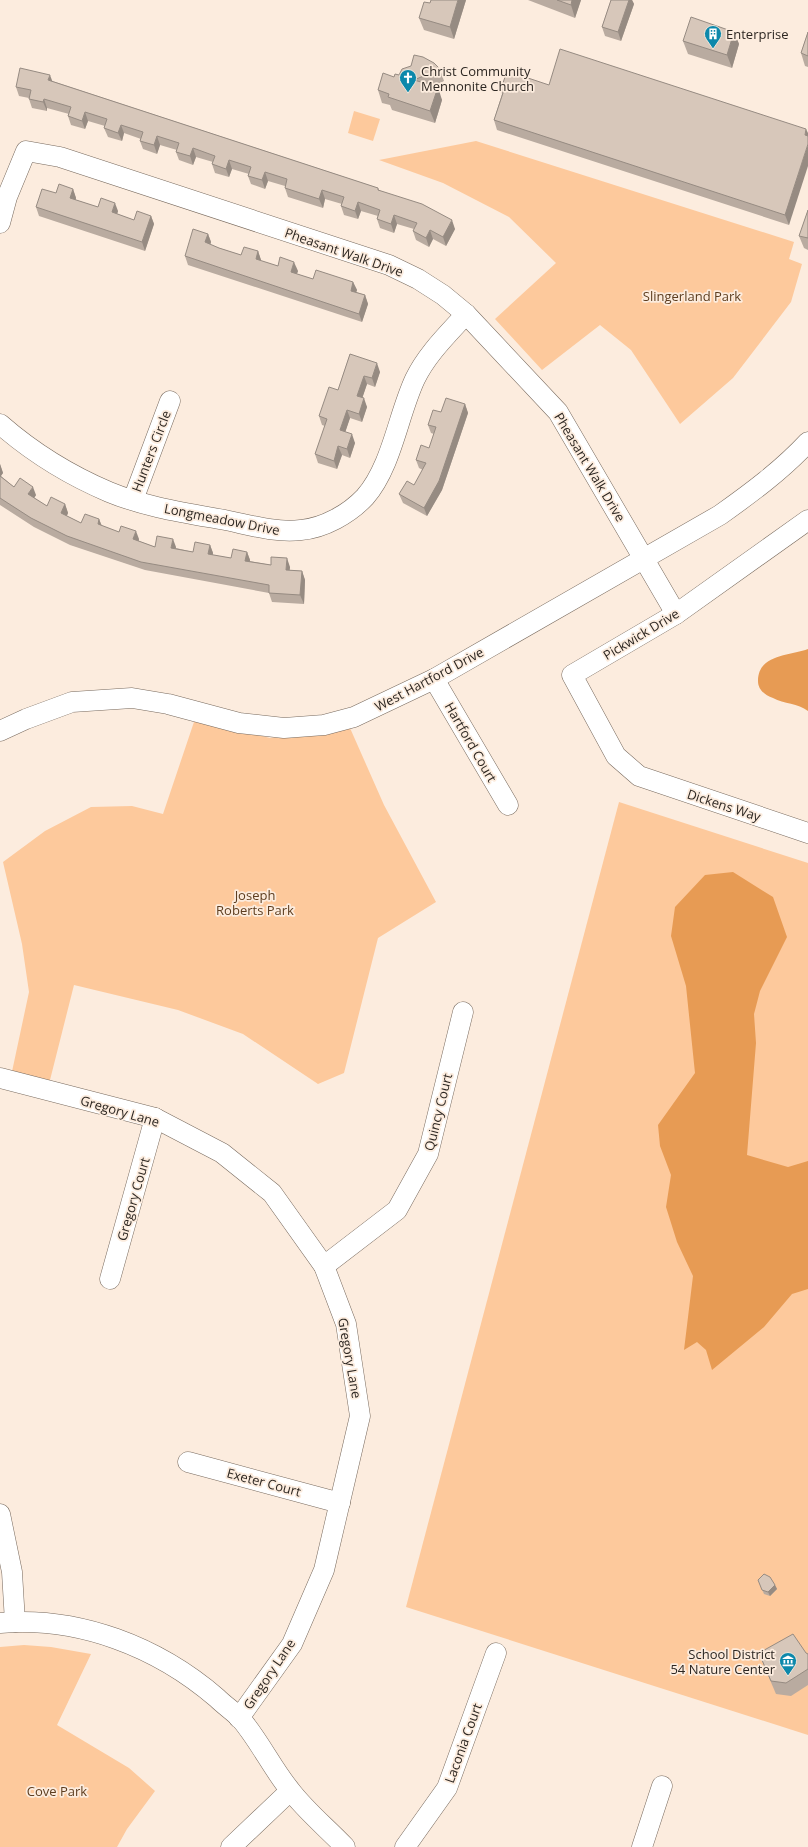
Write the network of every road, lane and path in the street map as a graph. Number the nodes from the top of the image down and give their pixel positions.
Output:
1 (0, 223) edge
2 (466, 314) junction
3 (170, 401) dead end
4 (0, 424) edge
5 (808, 442) edge
6 (133, 500) junction
7 (808, 520) edge
8 (644, 558) junction
9 (676, 614) junction
10 (434, 679) junction
11 (0, 731) edge
12 (639, 776) joint
13 (508, 805) dead end
14 (808, 833) edge
15 (463, 1012) dead end
16 (0, 1078) edge
17 (155, 1118) junction
18 (324, 1266) junction
19 (110, 1279) dead end
20 (188, 1462) dead end
21 (340, 1503) junction
22 (0, 1514) edge
23 (7, 1623) edge
24 (496, 1653) dead end
25 (239, 1718) junction
26 (662, 1786) dead end
27 (290, 1791) junction
28 (231, 1847) edge
29 (344, 1847) edge
30 (405, 1847) edge
31 (642, 1847) edge

1 - 2 street, Pheasant Walk Drive
2 - 6 street, Longmeadow Drive
2 - 8 street, Pheasant Walk Drive
3 - 6 street, Hunters Circle
4 - 6 street, Longmeadow Drive
5 - 8 street, West Hartford Drive
7 - 9 street, Pickwick Drive
8 - 9 street, Pheasant Walk Drive
8 - 10 street, West Hartford Drive
9 - 12 street, Pickwick Drive
10 - 11 street, West Hartford Drive
10 - 13 street, Hartford Court
12 - 14 street, Dickens Way
15 - 18 street, Quincy Court
16 - 17 street, Gregory Lane
17 - 18 street, Gregory Lane
17 - 19 street, Gregory Court
18 - 21 street, Gregory Lane
20 - 21 street, Exeter Court
21 - 25 street, Gregory Lane
22 - 23 street
23 - 25 street
24 - 30 street, Laconia Court
25 - 27 street
26 - 31 street
27 - 28 street
27 - 29 street

